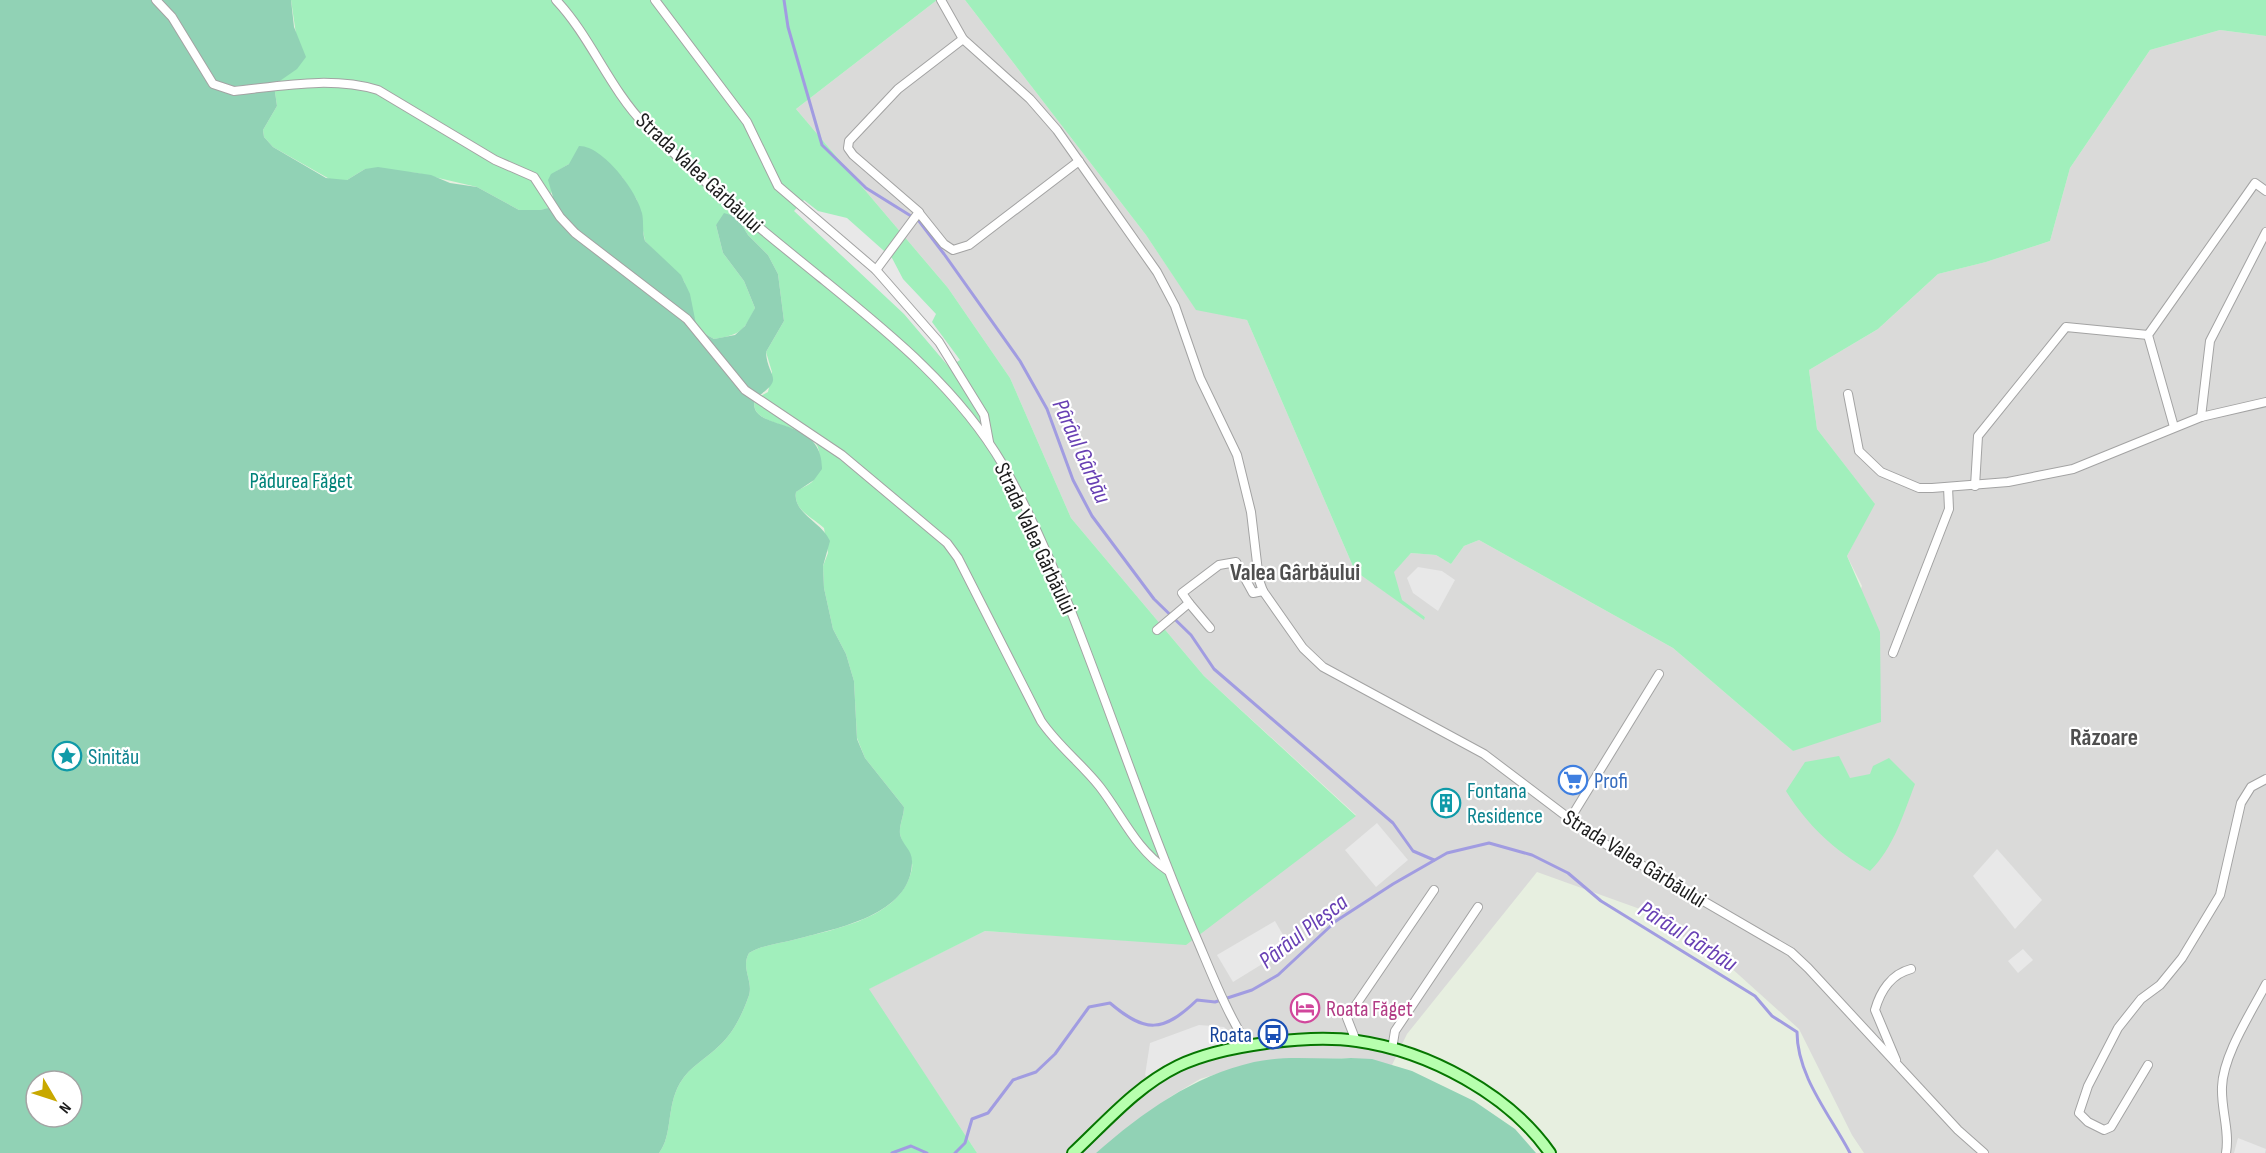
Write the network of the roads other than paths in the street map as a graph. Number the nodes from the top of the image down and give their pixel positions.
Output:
1 (156, 0) edge
2 (556, 0) edge
3 (655, 0) edge
4 (941, 0) edge
5 (963, 39) junction
6 (1080, 161) junction
7 (2266, 191) edge
8 (919, 214) junction
9 (2266, 232) edge
10 (876, 270) junction
11 (2148, 335) junction
12 (1848, 394) dead end
13 (2266, 402) edge
14 (2201, 417) junction
15 (2174, 427) junction
16 (989, 442) junction
17 (1975, 486) junction
18 (1948, 487) junction
19 (1263, 591) junction
20 (1190, 603) junction
21 (1210, 628) dead end
22 (1157, 630) dead end
23 (1893, 653) dead end
24 (1659, 674) dead end
25 (2266, 779) edge
26 (1570, 819) junction
27 (1167, 870) junction
28 (1434, 890) dead end
29 (1478, 907) dead end
30 (1911, 969) dead end
31 (2266, 984) edge
32 (1356, 1041) junction
33 (1248, 1046) junction
34 (1392, 1049) junction
35 (2148, 1065) dead end
36 (1899, 1067) junction
37 (1073, 1153) edge
38 (1550, 1153) edge
39 (1984, 1153) edge
40 (2226, 1153) edge

1 - 27 street
2 - 16 street, Strada Valea Gârbăului
3 - 10 street
4 - 5 street
5 - 6 street
5 - 8 street
6 - 8 street
6 - 19 street
7 - 11 street
8 - 10 street
9 - 14 street
10 - 16 street
11 - 15 street
11 - 17 street
12 - 18 street
13 - 14 street
14 - 15 street
15 - 17 street
16 - 27 street, Strada Valea Gârbăului
17 - 18 street
18 - 23 street
19 - 20 street
19 - 26 street, Strada Valea Gârbăului
20 - 21 street
20 - 22 street
24 - 26 street
25 - 35 street
26 - 36 street, Strada Valea Gârbăului
27 - 33 street, Strada Valea Gârbăului
28 - 32 street
29 - 34 street
30 - 36 street, Strada Valea Gârbăului
31 - 40 street
32 - 33 main road
32 - 34 main road
33 - 37 main road
34 - 38 main road
36 - 39 street, Strada Valea Gârbăului

